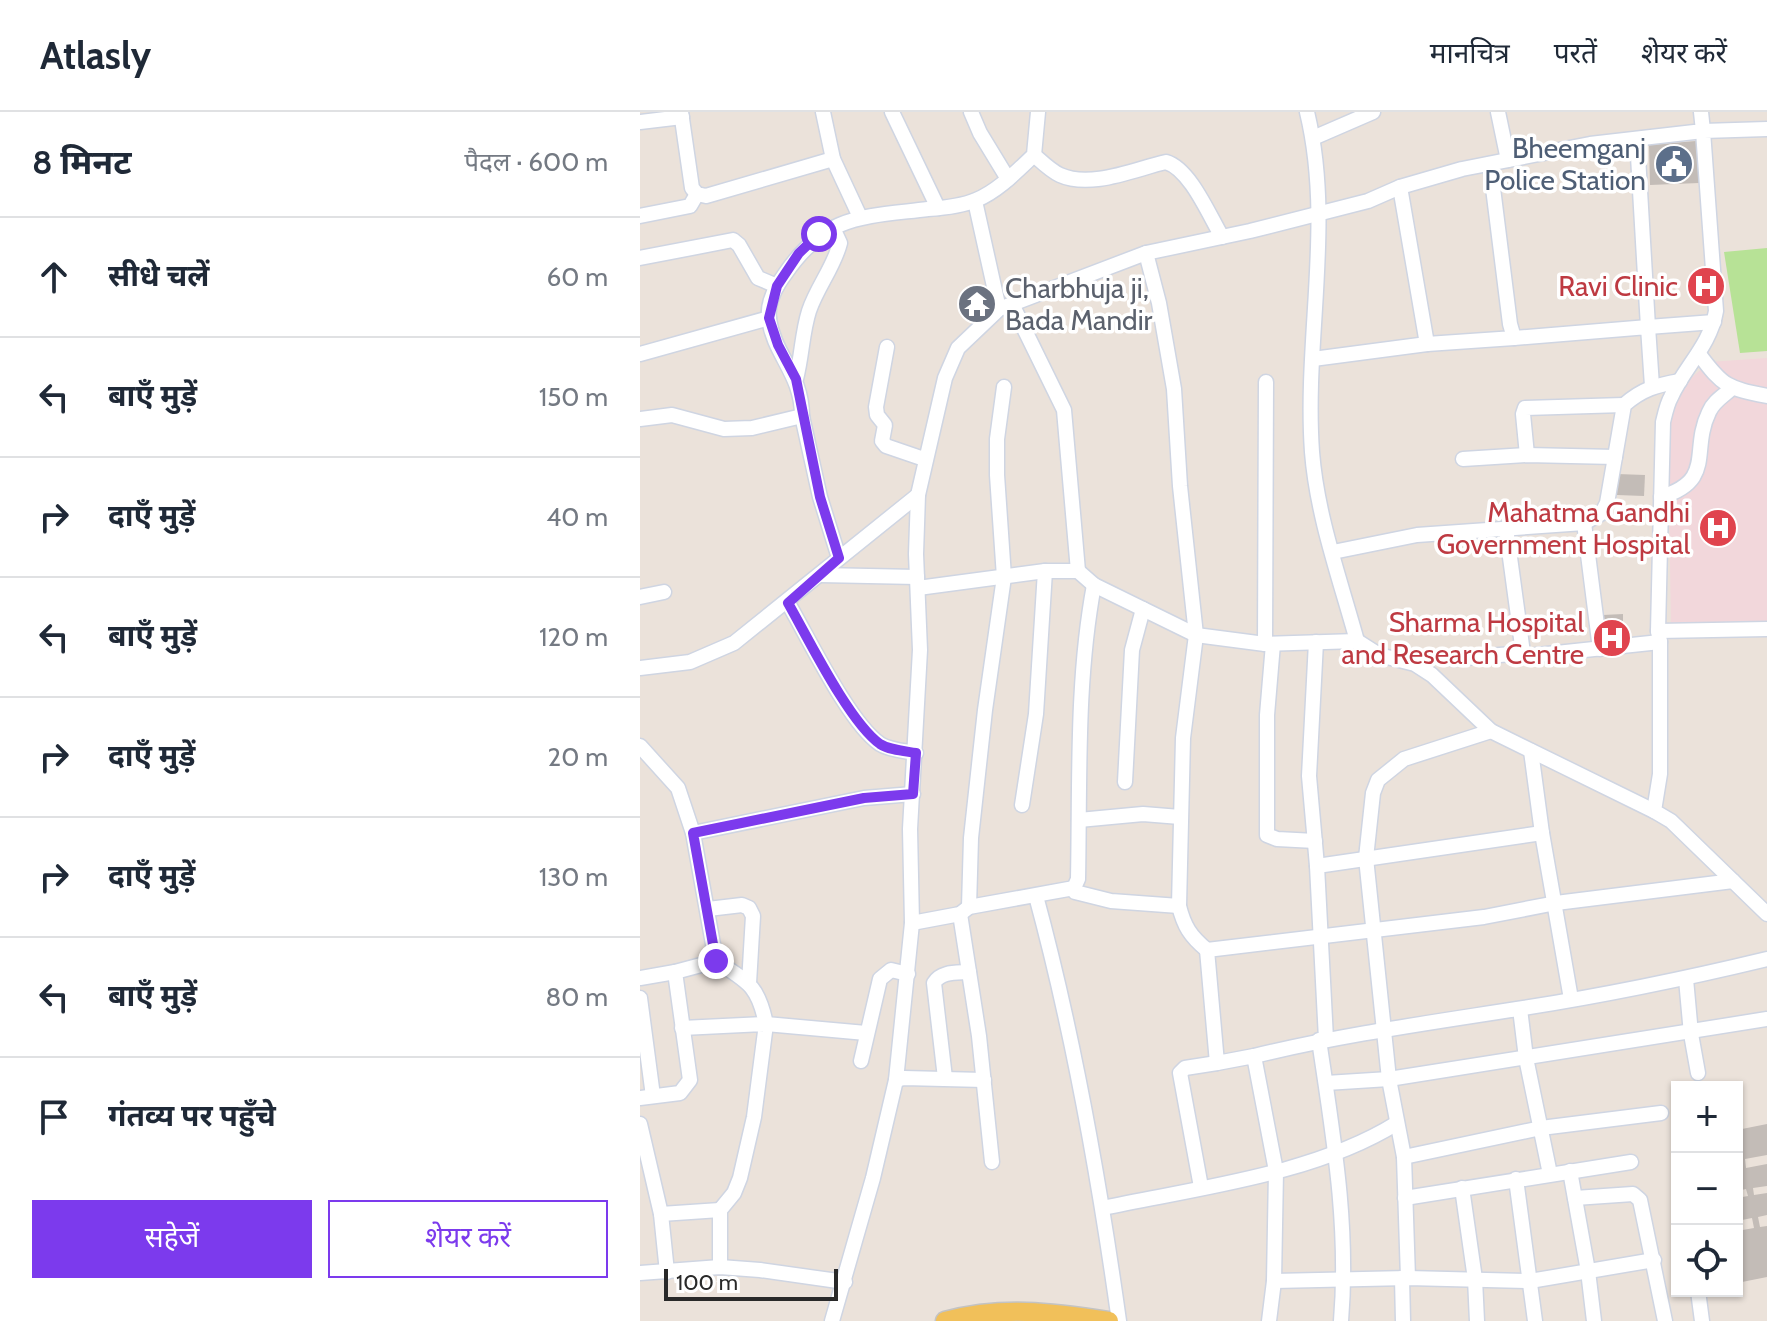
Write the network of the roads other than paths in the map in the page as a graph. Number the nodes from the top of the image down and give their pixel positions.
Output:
1 (823, 112) edge
2 (892, 112) edge
3 (971, 112) edge
4 (1038, 112) edge
5 (1307, 112) edge
6 (1373, 112) edge
7 (1498, 112) edge
8 (1701, 112) edge
9 (682, 115) edge
10 (640, 122) edge
11 (1767, 129) edge
12 (1703, 131) junction
13 (1313, 138) junction
14 (1637, 139) junction
15 (1034, 155) junction
16 (833, 159) junction
17 (1508, 160) junction
18 (1490, 164) junction
19 (1008, 179) junction
20 (1400, 187) junction
21 (697, 194) junction
22 (975, 201) junction
23 (938, 208) junction
24 (1320, 213) junction
25 (640, 216) edge
26 (860, 217) junction
27 (833, 228) junction
28 (1222, 237) junction
29 (1146, 253) junction
30 (640, 258) edge
31 (777, 286) junction
32 (1005, 306) junction
33 (769, 318) junction
34 (1714, 322) junction
35 (1648, 327) junction
36 (1514, 338) junction
37 (1427, 344) junction
38 (887, 347) dead end
39 (641, 351) edge
40 (1699, 354) junction
41 (1313, 359) junction
42 (796, 379) junction
43 (1680, 381) junction
44 (1266, 382) dead end
45 (1652, 386) junction
46 (1004, 387) dead end
47 (1731, 389) junction
48 (1767, 396) edge
49 (1624, 405) junction
50 (802, 416) junction
51 (640, 419) edge
52 (1527, 455) junction
53 (1615, 457) junction
54 (924, 459) junction
55 (1463, 459) dead end
56 (918, 495) junction
57 (1661, 497) junction
58 (1584, 523) junction
59 (1506, 528) junction
60 (1333, 552) junction
61 (839, 558) junction
62 (1045, 571) junction
63 (1078, 571) junction
64 (820, 575) junction
65 (1004, 577) junction
66 (917, 582) junction
67 (1094, 585) junction
68 (664, 592) dead end
69 (640, 597) edge
70 (788, 603) junction
71 (1143, 609) junction
72 (1767, 629) edge
73 (1196, 635) junction
74 (1659, 637) junction
75 (1357, 641) junction
76 (1316, 642) junction
77 (1269, 644) junction
78 (1600, 649) junction
79 (1523, 653) junction
80 (1453, 659) dead end
81 (640, 668) edge
82 (1491, 731) junction
83 (640, 746) edge
84 (1531, 751) junction
85 (916, 753) junction
86 (1125, 782) dead end
87 (913, 794) junction
88 (1022, 805) dead end
89 (1654, 811) junction
90 (1180, 817) junction
91 (1079, 820) junction
92 (693, 833) junction
93 (1542, 833) junction
94 (1315, 841) junction
95 (1366, 858) junction
96 (1317, 866) junction
97 (1733, 881) junction
98 (1074, 888) junction
99 (1036, 896) junction
100 (1556, 903) junction
101 (1179, 906) junction
102 (708, 909) junction
103 (964, 910) junction
104 (1767, 914) edge
105 (912, 923) junction
106 (1372, 931) junction
107 (1319, 938) junction
108 (1207, 950) junction
109 (1767, 959) edge
110 (716, 961) junction
111 (675, 972) junction
112 (969, 972) junction
113 (908, 974) junction
114 (640, 978) edge
115 (1686, 979) junction
116 (749, 983) junction
117 (640, 998) edge
118 (1571, 999) junction
119 (1520, 1009) junction
120 (1767, 1019) edge
121 (766, 1024) junction
122 (682, 1028) junction
123 (1385, 1029) junction
124 (1691, 1032) junction
125 (866, 1033) junction
126 (1323, 1040) junction
127 (1254, 1056) junction
128 (1526, 1058) junction
129 (861, 1061) dead end
130 (1217, 1063) junction
131 (1698, 1073) dead end
132 (945, 1078) junction
133 (1389, 1079) junction
134 (896, 1080) junction
135 (984, 1080) junction
136 (1326, 1083) junction
137 (646, 1097) edge
138 (1661, 1113) dead end
139 (1397, 1123) junction
140 (640, 1124) edge
141 (1541, 1128) junction
142 (1337, 1154) junction
143 (1404, 1157) junction
144 (992, 1162) dead end
145 (1631, 1162) dead end
146 (1276, 1171) junction
147 (1570, 1171) junction
148 (1550, 1174) junction
149 (1516, 1179) junction
150 (1201, 1187) junction
151 (1462, 1188) junction
152 (1405, 1198) junction
153 (1575, 1198) junction
154 (1103, 1208) junction
155 (720, 1210) junction
156 (661, 1214) junction
157 (1654, 1260) junction
158 (720, 1267) junction
159 (1588, 1271) junction
160 (667, 1272) junction
161 (640, 1273) edge
162 (1405, 1278) junction
163 (1345, 1279) junction
164 (1475, 1279) junction
165 (1274, 1281) junction
166 (1530, 1281) junction
167 (845, 1282) junction
168 (1699, 1297) edge
169 (832, 1321) edge
170 (945, 1321) edge
171 (1109, 1321) edge
172 (1119, 1321) edge
173 (1269, 1321) edge
174 (1341, 1321) edge
175 (1403, 1321) edge
176 (1477, 1321) edge
177 (1535, 1321) edge
178 (1594, 1321) edge
179 (1665, 1321) edge
180 (1702, 1321) edge

1 - 16 street
2 - 23 street
3 - 19 street
4 - 15 street
5 - 13 street
6 - 13 street
7 - 17 street
8 - 12 street
9 - 10 street
9 - 21 street
11 - 12 street
12 - 14 street
12 - 34 street
13 - 24 street
14 - 17 street
14 - 35 street
15 - 19 street
15 - 28 street
16 - 21 street
16 - 26 street
17 - 18 street
18 - 20 street
18 - 36 street
19 - 22 street
20 - 24 street
20 - 37 street
21 - 25 street
22 - 23 street
22 - 32 street
23 - 26 street
24 - 28 street
24 - 41 street
26 - 27 street
27 - 31 street
27 - 42 street
28 - 29 street
29 - 32 street
29 - 73 street
30 - 31 street
31 - 33 street
32 - 54 street
32 - 63 street
33 - 39 street
33 - 42 street
34 - 35 street
34 - 40 street
35 - 36 street
35 - 45 street
36 - 37 street
37 - 41 street
38 - 54 street
40 - 43 street
40 - 47 street
41 - 60 street
42 - 50 street
43 - 45 street
43 - 57 street
44 - 77 street
45 - 49 street
46 - 65 street
47 - 48 street
47 - 57 street
49 - 52 street
49 - 53 street
50 - 51 street
50 - 61 street
52 - 53 street
52 - 55 street
53 - 58 street
54 - 56 street
56 - 61 street
56 - 66 street
57 - 74 street
58 - 59 street
58 - 78 street
59 - 60 street
59 - 79 street
60 - 75 street
61 - 64 street
62 - 63 street
62 - 65 street
62 - 88 street
63 - 67 street
64 - 66 street
64 - 70 street
65 - 66 street
65 - 103 street
66 - 85 street
67 - 71 street
67 - 91 street
68 - 69 street
70 - 81 street
70 - 85 street
71 - 73 street
71 - 86 street
72 - 74 street
73 - 77 street
73 - 90 street
74 - 78 street
74 - 89 street
75 - 76 street
75 - 82 street
76 - 77 street
76 - 94 street
77 - 94 street
78 - 79 street
79 - 80 street
82 - 84 street
82 - 95 street
83 - 92 street
84 - 89 street
84 - 93 street
85 - 87 street
87 - 92 street
87 - 105 street
89 - 97 street
90 - 91 street
90 - 101 street
91 - 98 street
92 - 102 street
93 - 95 street
93 - 100 street
94 - 96 street
95 - 96 street
95 - 106 street
96 - 107 street
97 - 100 street
97 - 104 street
98 - 99 street
98 - 101 street
99 - 103 street
99 - 154 street
100 - 106 street
100 - 118 street
101 - 108 street
102 - 110 street
102 - 116 street
103 - 105 street
103 - 112 street
105 - 113 street
106 - 107 street
106 - 123 street
107 - 108 street
107 - 126 street
108 - 130 street
109 - 115 street
110 - 111 street
110 - 116 street
111 - 114 street
111 - 122 street
112 - 132 street
112 - 135 street
113 - 125 street
113 - 134 street
115 - 118 street
115 - 124 street
116 - 121 street
117 - 137 street
118 - 119 street
119 - 123 street
119 - 128 street
120 - 124 street
121 - 122 street
121 - 125 street
121 - 155 street
122 - 137 street
123 - 126 street
123 - 133 street
124 - 128 street
124 - 131 street
125 - 129 street
126 - 127 street
126 - 136 street
127 - 130 street
127 - 146 street
128 - 133 street
128 - 141 street
130 - 150 street
132 - 134 street
132 - 135 street
133 - 136 street
133 - 139 street
134 - 167 street
135 - 144 street
136 - 142 street
138 - 141 street
139 - 142 street
139 - 143 street
140 - 156 street
141 - 143 street
141 - 148 street
142 - 146 street
142 - 163 street
143 - 152 street
145 - 147 street
146 - 150 street
146 - 165 street
147 - 148 street
147 - 153 street
148 - 149 street
149 - 151 street
149 - 166 street
150 - 154 street
151 - 152 street
151 - 164 street
152 - 162 street
153 - 157 street
153 - 159 street
154 - 172 street
155 - 156 street
155 - 158 street
156 - 160 street
157 - 159 street
157 - 179 street
158 - 160 street
158 - 167 street
159 - 166 street
159 - 178 street
160 - 161 street
162 - 163 street
162 - 164 street
162 - 175 street
163 - 165 street
163 - 174 street
164 - 166 street
164 - 176 street
165 - 173 street
166 - 177 street
167 - 169 street
168 - 180 street
170 - 171 main road

